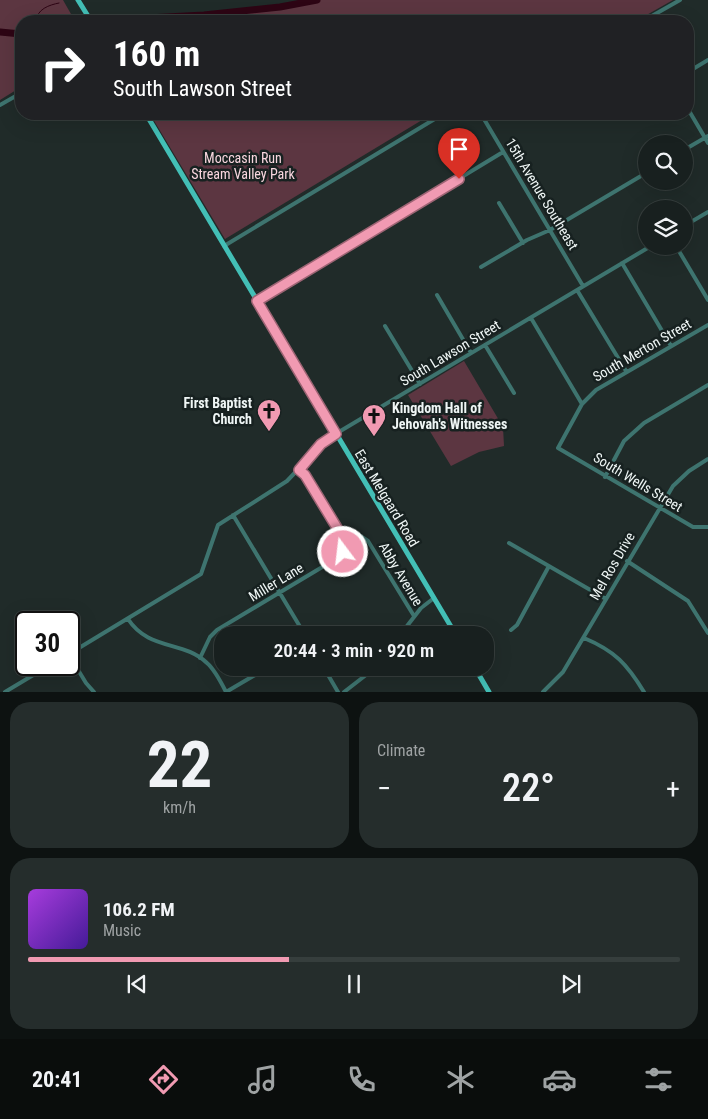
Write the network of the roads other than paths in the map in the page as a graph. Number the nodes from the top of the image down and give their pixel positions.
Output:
1 (78, 0) edge
2 (680, 0) edge
3 (87, 15) edge
4 (654, 15) edge
5 (708, 60) edge
6 (694, 68) edge
7 (15, 96) edge
8 (0, 105) edge
9 (694, 118) edge
10 (150, 120) edge
11 (433, 120) edge
12 (484, 120) edge
13 (706, 137) edge
14 (708, 143) edge
15 (693, 145) edge
16 (503, 152) junction
17 (638, 178) edge
18 (499, 203) dead end
19 (708, 212) edge
20 (693, 221) edge
21 (550, 230) junction
22 (523, 242) junction
23 (224, 246) junction
24 (638, 254) edge
25 (681, 255) edge
26 (622, 263) junction
27 (482, 268) dead end
28 (584, 286) junction
29 (577, 290) junction
30 (437, 295) dead end
31 (708, 300) edge
32 (257, 301) junction
33 (531, 318) junction
34 (708, 325) edge
35 (385, 326) dead end
36 (485, 345) junction
37 (671, 346) junction
38 (471, 353) junction
39 (626, 371) junction
40 (420, 384) junction
41 (708, 385) edge
42 (514, 393) dead end
43 (582, 404) junction
44 (336, 434) junction
45 (558, 448) joint
46 (708, 460) edge
47 (299, 470) junction
48 (605, 477) junction
49 (659, 508) junction
50 (233, 514) junction
51 (708, 527) edge
52 (344, 542) junction
53 (509, 543) dead end
54 (627, 561) junction
55 (549, 566) junction
56 (280, 593) junction
57 (434, 598) junction
58 (606, 599) junction
59 (414, 616) junction
60 (128, 619) junction
61 (300, 626) edge
62 (407, 626) edge
63 (451, 626) edge
64 (511, 630) dead end
65 (708, 633) edge
66 (584, 638) junction
67 (80, 647) edge
68 (200, 658) junction
69 (80, 671) edge
70 (32, 676) edge
71 (253, 676) edge
72 (329, 676) edge
73 (365, 676) edge
74 (480, 676) edge
75 (5, 692) edge
76 (94, 692) edge
77 (226, 692) edge
78 (338, 692) edge
79 (344, 692) edge
80 (489, 692) edge
81 (543, 692) edge
82 (644, 692) edge

1 - 3 main road
2 - 4 street
5 - 6 street
7 - 8 street
9 - 13 street
10 - 23 main road, East Melgaard Road
11 - 23 street
12 - 16 street, 15th Avenue Southeast
13 - 14 street
13 - 15 street
16 - 21 street, 15th Avenue Southeast
16 - 32 street
17 - 21 street
18 - 22 street
19 - 20 street
21 - 22 street
21 - 28 street, 15th Avenue Southeast
22 - 27 street
23 - 32 main road, East Melgaard Road
24 - 26 street, South Lawson Street
25 - 31 street
26 - 28 street, South Lawson Street
26 - 37 street
28 - 29 street, South Lawson Street
29 - 33 street, South Lawson Street
29 - 39 street
30 - 38 street
32 - 44 main road, East Melgaard Road
33 - 36 street, South Lawson Street
33 - 43 street
34 - 37 street, South Merton Street
35 - 40 street
36 - 38 street, South Lawson Street
36 - 42 street
37 - 39 street, South Merton Street
38 - 40 street, South Lawson Street
39 - 43 street, South Merton Street
40 - 44 street, South Lawson Street
41 - 48 street
43 - 45 street, South Merton Street
44 - 47 street, South Lawson Street
44 - 57 main road, East Melgaard Road
45 - 48 street, South Wells Street
46 - 49 street, Mel Ros Drive
47 - 50 street, South Lawson Street
47 - 52 street
48 - 49 street, South Wells Street
49 - 51 street, South Wells Street
49 - 54 street, Mel Ros Drive
50 - 56 street
50 - 60 street, South Lawson Street
52 - 56 street, Miller Lane
52 - 59 street, Abby Avenue
53 - 55 street
54 - 58 street, Mel Ros Drive
54 - 65 street
55 - 58 street
55 - 64 street
56 - 61 street
56 - 68 street, Miller Lane
57 - 59 street
57 - 63 main road, East Melgaard Road
58 - 66 street, Mel Ros Drive
59 - 62 street
60 - 67 street, South Lawson Street
60 - 68 street
66 - 81 street, Mel Ros Drive
66 - 82 street
68 - 77 street
69 - 76 street
70 - 75 street
71 - 77 street
72 - 78 street
73 - 79 street
74 - 80 main road

